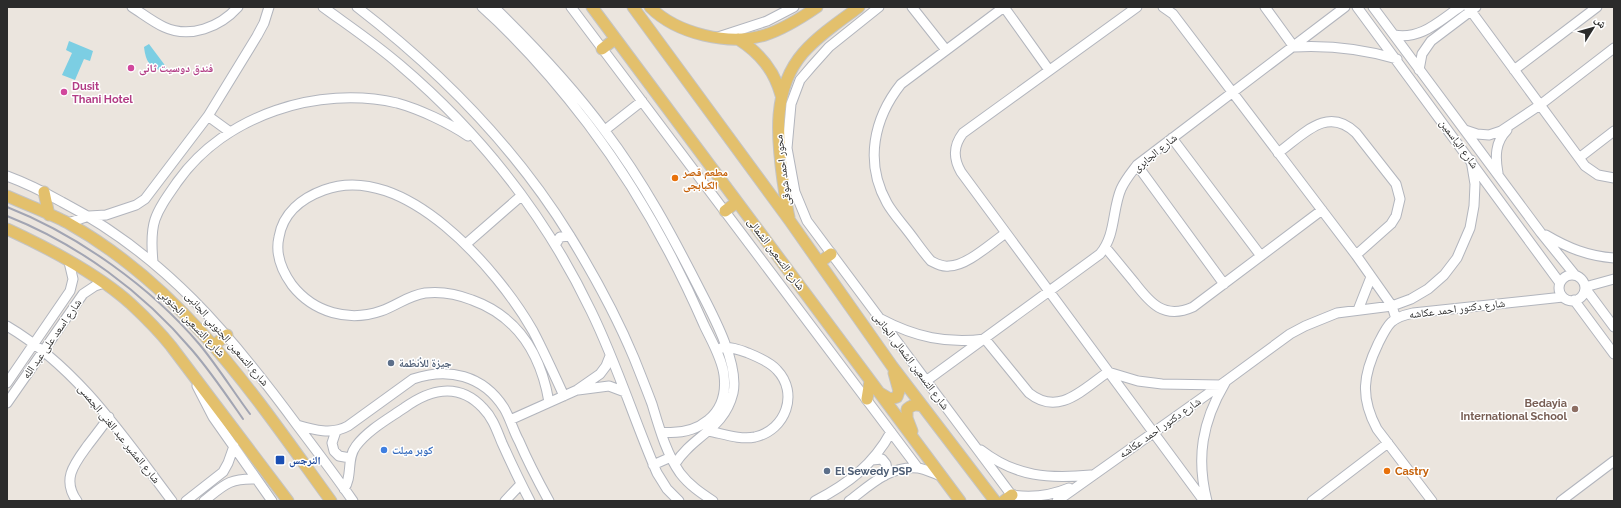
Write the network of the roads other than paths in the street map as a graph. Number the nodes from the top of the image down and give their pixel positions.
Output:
1 (132, 7) edge
2 (238, 7) edge
3 (269, 7) edge
4 (323, 7) edge
5 (357, 7) edge
6 (482, 7) edge
7 (494, 7) edge
8 (571, 7) edge
9 (592, 7) edge
10 (633, 7) edge
11 (650, 7) edge
12 (794, 7) edge
13 (817, 7) edge
14 (859, 7) edge
15 (879, 7) edge
16 (912, 7) edge
17 (1004, 7) edge
18 (1137, 7) edge
19 (1163, 7) edge
20 (1265, 7) edge
21 (1345, 7) edge
22 (1357, 7) edge
23 (1373, 7) edge
24 (1460, 7) edge
25 (1597, 7) edge
26 (1472, 8) edge
27 (1394, 35) junction
28 (718, 37) junction
29 (615, 39) junction
30 (738, 39) junction
31 (1294, 47) junction
32 (1614, 48) edge
33 (602, 49) junction
34 (946, 50) junction
35 (1397, 59) junction
36 (1049, 70) junction
37 (1419, 70) junction
38 (1514, 70) junction
39 (561, 83) junction
40 (1233, 92) junction
41 (782, 95) junction
42 (642, 101) junction
43 (1540, 105) junction
44 (208, 116) junction
45 (1511, 126) junction
46 (604, 130) junction
47 (1465, 130) junction
48 (1614, 131) edge
49 (230, 132) junction
50 (1172, 138) junction
51 (480, 145) junction
52 (1278, 153) junction
53 (1579, 158) junction
54 (1471, 160) junction
55 (1137, 165) junction
56 (1499, 175) junction
57 (7, 176) edge
58 (1614, 178) edge
59 (44, 192) junction
60 (148, 195) junction
61 (7, 196) edge
62 (522, 196) junction
63 (737, 202) junction
64 (160, 207) junction
65 (1322, 210) junction
66 (725, 211) junction
67 (49, 215) junction
68 (89, 216) junction
69 (559, 220) junction
70 (790, 221) junction
71 (68, 223) junction
72 (7, 229) edge
73 (545, 229) junction
74 (1541, 232) junction
75 (1006, 233) junction
76 (570, 236) junction
77 (466, 244) junction
78 (555, 245) junction
79 (1106, 248) junction
80 (831, 254) junction
81 (1356, 255) junction
82 (1261, 256) junction
83 (1614, 258) edge
84 (70, 262) junction
85 (153, 262) junction
86 (820, 262) junction
87 (1575, 275) junction
88 (1371, 277) junction
89 (1614, 279) edge
90 (104, 283) junction
91 (1560, 283) junction
92 (1224, 284) junction
93 (1585, 288) junction
94 (1049, 292) junction
95 (1563, 297) junction
96 (1574, 300) junction
97 (1392, 306) junction
98 (1358, 310) junction
99 (878, 317) junction
100 (1396, 319) junction
101 (7, 326) edge
102 (1614, 327) edge
103 (227, 335) junction
104 (985, 339) junction
105 (34, 344) junction
106 (214, 345) junction
107 (725, 347) junction
108 (715, 349) junction
109 (43, 350) junction
110 (1614, 354) edge
111 (610, 356) junction
112 (892, 366) junction
113 (1108, 372) junction
114 (192, 373) junction
115 (870, 381) junction
116 (926, 381) junction
117 (7, 383) edge
118 (1223, 383) junction
119 (577, 390) junction
120 (625, 392) junction
121 (880, 393) junction
122 (564, 396) junction
123 (867, 399) junction
124 (549, 402) junction
125 (7, 403) edge
126 (922, 406) junction
127 (109, 418) junction
128 (510, 420) junction
129 (297, 426) junction
130 (336, 431) junction
131 (710, 431) junction
132 (661, 432) junction
133 (891, 432) junction
134 (1153, 433) junction
135 (914, 439) junction
136 (973, 443) junction
137 (1388, 443) junction
138 (234, 446) junction
139 (350, 458) junction
140 (673, 460) junction
141 (872, 460) junction
142 (1614, 461) edge
143 (653, 465) junction
144 (918, 468) junction
145 (1614, 470) edge
146 (1597, 474) junction
147 (1093, 475) junction
148 (884, 476) junction
149 (942, 476) junction
150 (256, 479) junction
151 (521, 484) junction
152 (1078, 485) junction
153 (344, 489) junction
154 (1010, 499) edge
155 (77, 501) edge
156 (172, 501) edge
157 (186, 501) edge
158 (204, 501) edge
159 (272, 501) edge
160 (288, 501) edge
161 (331, 501) edge
162 (353, 501) edge
163 (505, 501) edge
164 (530, 501) edge
165 (549, 501) edge
166 (679, 501) edge
167 (713, 501) edge
168 (815, 501) edge
169 (849, 501) edge
170 (960, 501) edge
171 (995, 501) edge
172 (1057, 501) edge
173 (1205, 501) edge
174 (1312, 501) edge
175 (1432, 501) edge
176 (1561, 501) edge

1 - 2 street
3 - 44 street
4 - 51 street
5 - 69 street
6 - 39 street
7 - 39 street
8 - 33 street
9 - 29 main road, شارع التسعين الشمالى
10 - 70 main road
11 - 28 main road
12 - 28 street
13 - 30 main road
14 - 41 main road, محور احمد شوقى
15 - 80 street, شارع التسعين الشمالى الجانبى
16 - 34 street
17 - 34 street
17 - 36 street
18 - 36 street
19 - 40 street
20 - 31 street
21 - 31 street, شارع الجابرى
22 - 35 street, شارع الياسمين
23 - 27 street, شارع الياسمين
24 - 27 street
25 - 38 street
26 - 37 street
26 - 38 street
27 - 37 street, شارع الياسمين
28 - 30 main road
29 - 33 main road
29 - 63 main road, شارع التسعين الشمالى
30 - 41 main road
31 - 35 street
31 - 40 street, شارع الجابرى
32 - 43 street
33 - 42 street
34 - 75 street
35 - 54 street, شارع الياسمين
36 - 75 street
37 - 47 street, شارع الياسمين
38 - 43 street
39 - 46 street
39 - 108 street
40 - 50 street, شارع الجابرى
40 - 52 street
41 - 70 main road, محور احمد شوقى
42 - 46 street
42 - 66 street
43 - 45 street
43 - 53 street
44 - 49 street
44 - 60 street
45 - 47 street
45 - 56 street
46 - 107 street
47 - 56 street, شارع الياسمين
48 - 53 street
49 - 51 street
49 - 64 street
50 - 55 street, شارع الجابرى
50 - 82 street
51 - 62 street
52 - 65 street
52 - 81 street
53 - 58 street
54 - 91 street, شارع الياسمين
54 - 97 street, شارع دكتور احمد عكاشه
55 - 79 street, شارع الجابرى
55 - 92 street
56 - 74 street, شارع الياسمين
57 - 59 street, شارع التسعين الجنوبي الجانبى
59 - 67 main road
59 - 68 street, شارع التسعين الجنوبي الجانبى
60 - 64 street
60 - 68 street
61 - 67 main road, شارع التسعين الجنوبي
62 - 73 street
62 - 77 street
63 - 66 main road
63 - 115 main road, شارع التسعين الشمالى
64 - 85 street
65 - 81 street
65 - 82 street
66 - 123 street
67 - 71 main road, شارع التسعين الجنوبي
68 - 71 street
68 - 85 street, شارع التسعين الجنوبي الجانبى
69 - 73 street
69 - 76 street
70 - 86 main road
71 - 106 main road, شارع التسعين الجنوبي
72 - 84 main road
73 - 78 street
74 - 83 street
74 - 87 street, شارع الياسمين
75 - 94 street
76 - 78 street
76 - 132 street
77 - 122 street
77 - 124 street
78 - 111 street
79 - 92 street
79 - 94 street, شارع الجابرى
80 - 86 main road
80 - 99 street, شارع التسعين الشمالى الجانبى
81 - 88 street
82 - 92 street
84 - 90 main road
84 - 105 street, شارع اسعد على عبد الله
85 - 103 street, شارع التسعين الجنوبي الجانبى
86 - 112 main road
87 - 91 street
87 - 93 street
88 - 97 street
88 - 98 street
89 - 93 street
90 - 109 street, شارع اسعد على عبد الله
90 - 114 main road
91 - 95 street
93 - 96 street
93 - 102 street
94 - 104 street, شارع الجابرى
94 - 113 street
95 - 96 street
95 - 100 street, شارع دكتور احمد عكاشه
96 - 110 street
97 - 98 street, شارع دكتور احمد عكاشه
97 - 100 street
98 - 118 street, شارع دكتور احمد عكاشه
99 - 104 street
99 - 116 street, شارع التسعين الشمالى الجانبى
100 - 137 street, شارع دكتور احمد عكاشه
101 - 105 street, شارع المشير عبد الغنى الجمسى
103 - 106 main road
103 - 129 street, شارع التسعين الجنوبي الجانبى
104 - 113 street
104 - 116 street, شارع الجابرى
105 - 109 street, شارع المشير عبد الغنى الجمسى
105 - 117 street, شارع اسعد على عبد الله
106 - 161 main road, شارع التسعين الجنوبي
107 - 108 street
107 - 131 street
107 - 131 street
108 - 132 street
109 - 125 street, شارع اسعد على عبد الله
109 - 127 street, شارع المشير عبد الغنى الجمسى
111 - 119 street
111 - 120 street
112 - 121 main road
112 - 126 main road
113 - 118 street
113 - 134 street
114 - 138 street
114 - 160 main road
115 - 121 main road, شارع التسعين الشمالى
115 - 123 main road
116 - 136 street, شارع التسعين الشمالى الجانبى
118 - 134 street, شارع دكتور احمد عكاشه
118 - 173 street
119 - 120 street
119 - 122 street
120 - 143 street
121 - 135 main road, شارع التسعين الشمالى
122 - 124 street
123 - 133 street
124 - 128 street
126 - 135 main road
126 - 171 main road
127 - 155 street
127 - 156 street, شارع المشير عبد الغنى الجمسى
128 - 130 street
128 - 165 street
129 - 130 street
129 - 153 street, شارع التسعين الجنوبي الجانبى
130 - 139 street
131 - 140 street
132 - 140 street
133 - 141 street
133 - 144 street
134 - 147 street, شارع دكتور احمد عكاشه
134 - 173 street
135 - 149 main road, شارع التسعين الشمالى
136 - 147 street
136 - 154 street, شارع التسعين الشمالى الجانبى
137 - 174 street
137 - 175 street, شارع دكتور احمد عكاشه
138 - 150 street
138 - 157 street
139 - 151 street
139 - 153 street
140 - 143 street
140 - 167 street
141 - 148 street
141 - 168 street
142 - 146 street
143 - 166 street
144 - 148 street
144 - 149 street
145 - 146 street
146 - 176 street
147 - 152 street, شارع دكتور احمد عكاشه
148 - 169 street
149 - 170 main road, شارع التسعين الشمالى
150 - 158 street
150 - 159 street
151 - 163 street
151 - 164 street
152 - 154 street, شارع دكتور احمد عكاشه
152 - 172 street, شارع دكتور احمد عكاشه
153 - 162 street, شارع التسعين الجنوبي الجانبى

